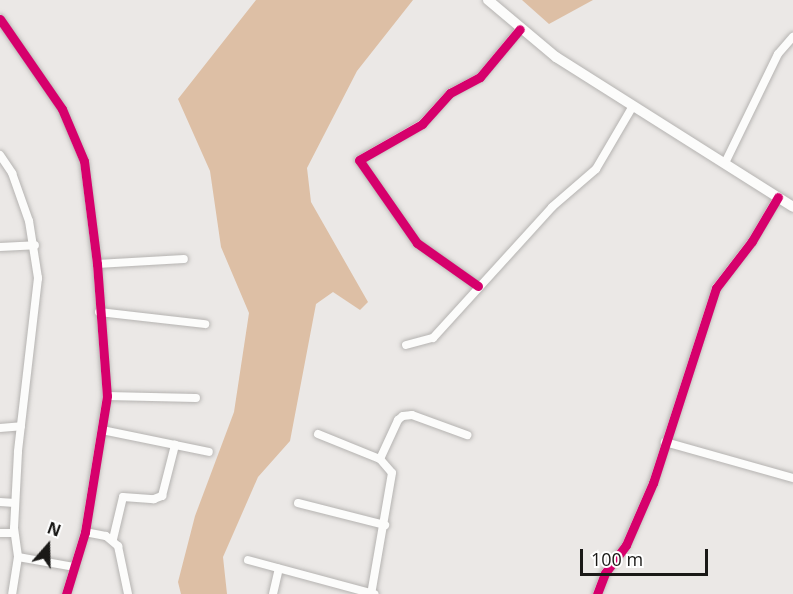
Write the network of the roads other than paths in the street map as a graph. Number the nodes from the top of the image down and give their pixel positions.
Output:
1 (488, 0) edge
2 (0, 19) edge
3 (520, 29) junction
4 (793, 37) edge
5 (633, 106) junction
6 (0, 155) edge
7 (725, 163) junction
8 (778, 197) junction
9 (793, 207) edge
10 (35, 245) junction
11 (0, 247) edge
12 (184, 259) dead end
13 (97, 264) junction
14 (478, 286) junction
15 (99, 312) junction
16 (205, 324) dead end
17 (406, 345) dead end
18 (107, 396) junction
19 (196, 398) dead end
20 (21, 426) junction
21 (0, 428) edge
22 (102, 430) junction
23 (318, 434) dead end
24 (467, 435) dead end
25 (665, 442) junction
26 (175, 445) junction
27 (209, 452) dead end
28 (380, 459) junction
29 (793, 478) edge
30 (0, 502) edge
31 (15, 503) junction
32 (298, 503) dead end
33 (385, 525) junction
34 (85, 532) junction
35 (0, 533) edge
36 (14, 533) junction
37 (112, 539) junction
38 (18, 556) junction
39 (248, 560) dead end
40 (75, 567) junction
41 (279, 569) junction
42 (12, 594) edge
43 (66, 594) edge
44 (128, 594) edge
45 (273, 594) edge
46 (370, 594) edge
47 (375, 594) edge
48 (597, 594) edge

1 - 3 street
2 - 13 street
3 - 5 street
3 - 14 street
4 - 7 street
5 - 7 street
5 - 14 street
6 - 10 street
7 - 8 street
8 - 9 street
8 - 25 street
10 - 11 street
10 - 20 street
12 - 13 street
13 - 15 street
14 - 17 street
15 - 16 street
15 - 18 street
18 - 19 street
18 - 22 street
20 - 21 street
20 - 31 street
22 - 26 street
22 - 34 street
23 - 28 street
24 - 28 street
25 - 29 street
25 - 48 street
26 - 27 street
26 - 37 street
28 - 33 street
30 - 31 street
31 - 36 street
32 - 33 street
33 - 46 street
34 - 37 street
34 - 40 street
35 - 36 street
36 - 38 street
37 - 44 street
38 - 40 street
38 - 42 street
39 - 41 street
40 - 43 street
41 - 45 street
41 - 46 street
46 - 47 street

